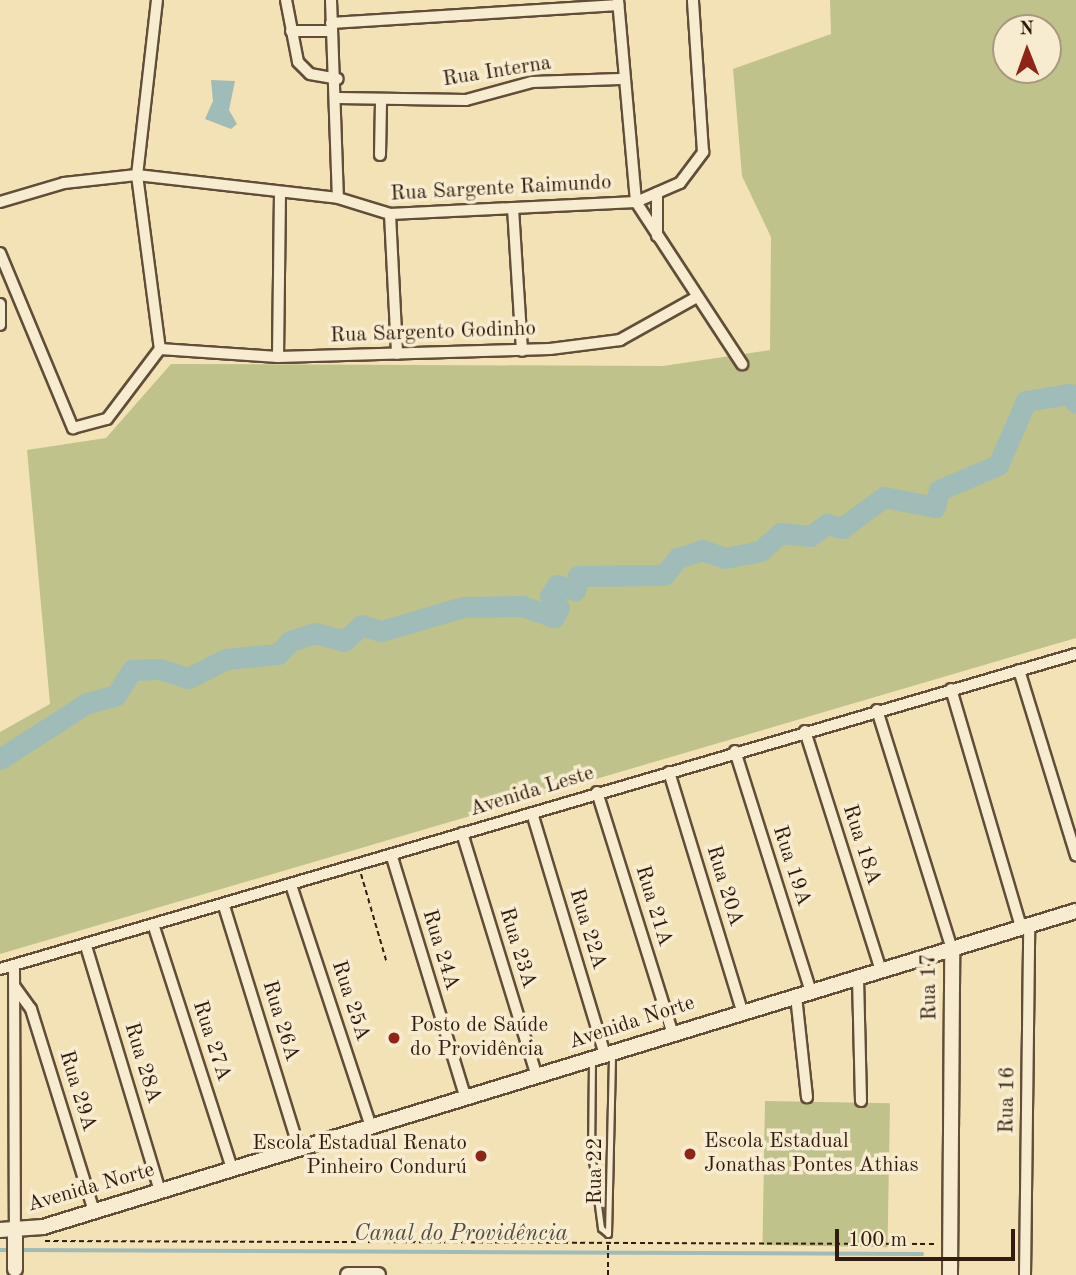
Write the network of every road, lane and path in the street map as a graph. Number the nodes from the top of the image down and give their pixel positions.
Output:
1 (157, 0) edge
2 (286, 0) edge
3 (331, 0) edge
4 (693, 0) edge
5 (618, 3) edge
6 (332, 27) junction
7 (291, 31) junction
8 (338, 79) junction
9 (620, 79) junction
10 (338, 98) junction
11 (381, 101) junction
12 (380, 155) dead end
13 (137, 175) junction
14 (657, 193) junction
15 (280, 196) junction
16 (338, 198) junction
17 (0, 202) edge
18 (636, 202) junction
19 (513, 208) junction
20 (390, 214) junction
21 (657, 236) junction
22 (0, 253) edge
23 (695, 298) junction
24 (0, 304) edge
25 (1, 323) edge
26 (160, 349) junction
27 (522, 351) junction
28 (397, 354) junction
29 (278, 357) junction
30 (742, 364) dead end
31 (1076, 654) edge
32 (1019, 670) junction
33 (951, 689) junction
34 (877, 710) junction
35 (805, 731) junction
36 (734, 751) junction
37 (669, 772) junction
38 (597, 792) junction
39 (531, 813) junction
40 (462, 834) junction
41 (1076, 855) edge
42 (391, 856) junction
43 (359, 866) junction
44 (292, 888) junction
45 (224, 906) junction
46 (1076, 911) edge
47 (154, 926) junction
48 (1025, 926) junction
49 (86, 946) junction
50 (952, 949) junction
51 (386, 960) dead end
52 (14, 967) junction
53 (0, 969) edge
54 (881, 970) junction
55 (858, 978) junction
56 (15, 988) junction
57 (811, 992) junction
58 (796, 996) junction
59 (742, 1011) junction
60 (672, 1032) junction
61 (603, 1056) junction
62 (536, 1074) junction
63 (465, 1096) junction
64 (807, 1097) dead end
65 (861, 1101) dead end
66 (371, 1126) junction
67 (299, 1148) junction
68 (232, 1168) junction
69 (595, 1170) junction
70 (612, 1170) junction
71 (160, 1191) junction
72 (94, 1211) junction
73 (10, 1232) edge
74 (35, 1241) dead end
75 (950, 1244) junction
76 (608, 1252) dead end
77 (15, 1272) edge
78 (348, 1275) edge
79 (375, 1275) edge
80 (608, 1275) edge
81 (950, 1275) edge
82 (1025, 1275) edge

1 - 13 street
2 - 7 street
3 - 6 street
4 - 14 street
5 - 6 street
5 - 9 street
6 - 7 street
6 - 8 street
7 - 8 street
8 - 10 street
9 - 11 street, Rua Interna
9 - 18 street
10 - 11 street, Rua Interna
10 - 16 street
11 - 12 street
13 - 15 street, Rua Sargente Raimundo
13 - 17 street, Rua Sargente Raimundo
13 - 26 street
14 - 18 street
14 - 21 street
15 - 16 street, Rua Sargente Raimundo
15 - 29 street
16 - 20 street, Rua Sargente Raimundo
18 - 19 street, Rua Sargente Raimundo
18 - 21 street, Rua Sargente Raimundo
19 - 20 street, Rua Sargente Raimundo
19 - 27 street
20 - 28 street
21 - 23 street, Rua Sargente Raimundo
22 - 26 street
23 - 27 street, Rua Sargento Godinho
23 - 30 street, Rua Sargente Raimundo
24 - 25 street
26 - 29 street, Rua Sargento Godinho
27 - 28 street, Rua Sargento Godinho
28 - 29 street, Rua Sargento Godinho
31 - 32 street, Avenida Leste
32 - 33 street, Avenida Leste
32 - 41 street
33 - 34 street, Avenida Leste
33 - 48 street, Rua 16
34 - 35 street, Avenida Leste
34 - 50 street, Rua 17
35 - 36 street, Avenida Leste
35 - 54 street, Rua 18A
36 - 37 street, Avenida Leste
36 - 57 street, Rua 19A
37 - 38 street, Avenida Leste
37 - 59 street, Rua 20A
38 - 39 street, Avenida Leste
38 - 60 street, Rua 21A
39 - 40 street, Avenida Leste
39 - 61 street, Rua 22A
40 - 42 street, Avenida Leste
40 - 62 street, Rua 23A
42 - 43 street, Avenida Leste
42 - 63 street, Rua 24A
43 - 44 street, Avenida Leste
43 - 51 path
44 - 45 street, Avenida Leste
44 - 66 street, Rua 25A
45 - 47 street, Avenida Leste
45 - 67 street, Rua 26A
46 - 48 street, Avenida Norte
47 - 49 street, Avenida Leste
47 - 68 street, Rua 27A
48 - 50 street, Avenida Norte
48 - 82 street, Rua 16
49 - 52 street, Avenida Leste
49 - 71 street, Rua 28A
50 - 54 street, Avenida Norte
50 - 75 street, Rua 17
52 - 53 street, Avenida Leste
52 - 56 street
54 - 55 street, Avenida Norte
55 - 57 street, Avenida Norte
55 - 65 street
56 - 72 street, Rua 29A
56 - 73 street
57 - 58 street, Avenida Norte
58 - 59 street, Avenida Norte
58 - 64 street
59 - 60 street, Avenida Norte
60 - 61 street, Avenida Norte
61 - 62 street, Avenida Norte
61 - 69 lane, Rua 22
61 - 70 lane, Rua 22
62 - 63 street, Avenida Norte
63 - 66 street, Avenida Norte
66 - 67 street, Avenida Norte
67 - 68 street, Avenida Norte
68 - 71 street, Avenida Norte
69 - 70 lane
69 - 70 lane, Rua 22
71 - 72 street, Avenida Norte
72 - 73 street, Avenida Norte
73 - 77 street
74 - 75 path
75 - 81 street, Rua 17
76 - 80 path
78 - 79 street

